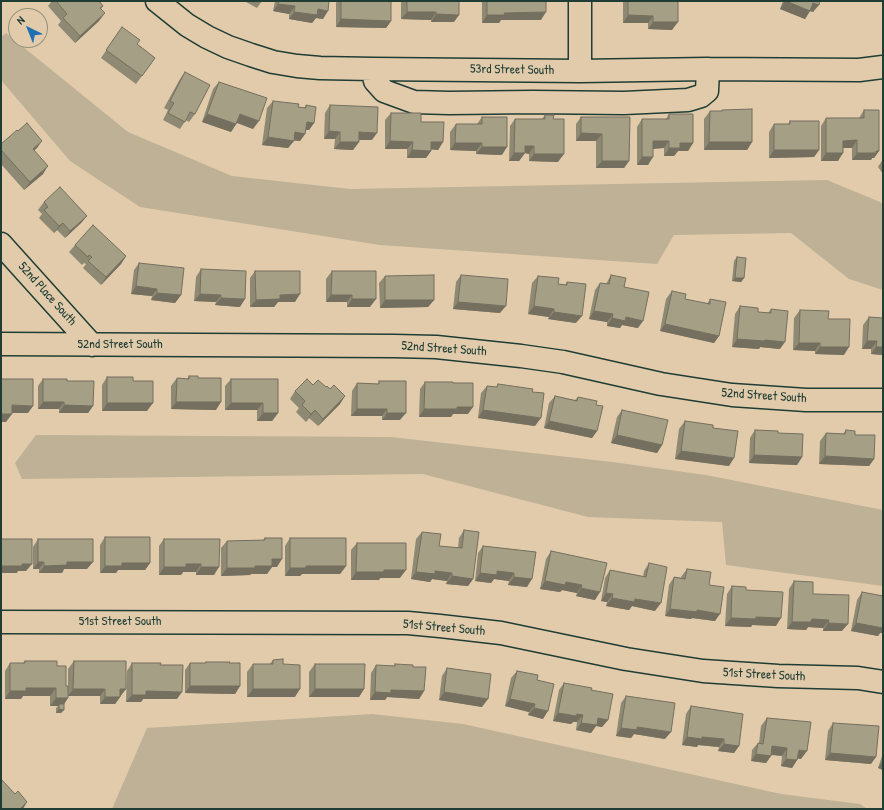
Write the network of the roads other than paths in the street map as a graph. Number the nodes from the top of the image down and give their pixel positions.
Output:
1 (157, 1) edge
2 (580, 1) edge
3 (883, 67) edge
4 (374, 69) junction
5 (708, 69) junction
6 (580, 71) junction
7 (1, 244) edge
8 (1, 344) edge
9 (92, 345) junction
10 (883, 400) edge
11 (1, 622) edge
12 (883, 682) edge

1 - 4 street, 53rd Street South
2 - 6 street
3 - 5 street, 53rd Street South
4 - 5 street
4 - 6 street, 53rd Street South
5 - 6 street, 53rd Street South
7 - 9 street, 52nd Place South
8 - 9 street, 52nd Street South
9 - 10 street, 52nd Street South
11 - 12 street, 51st Street South

